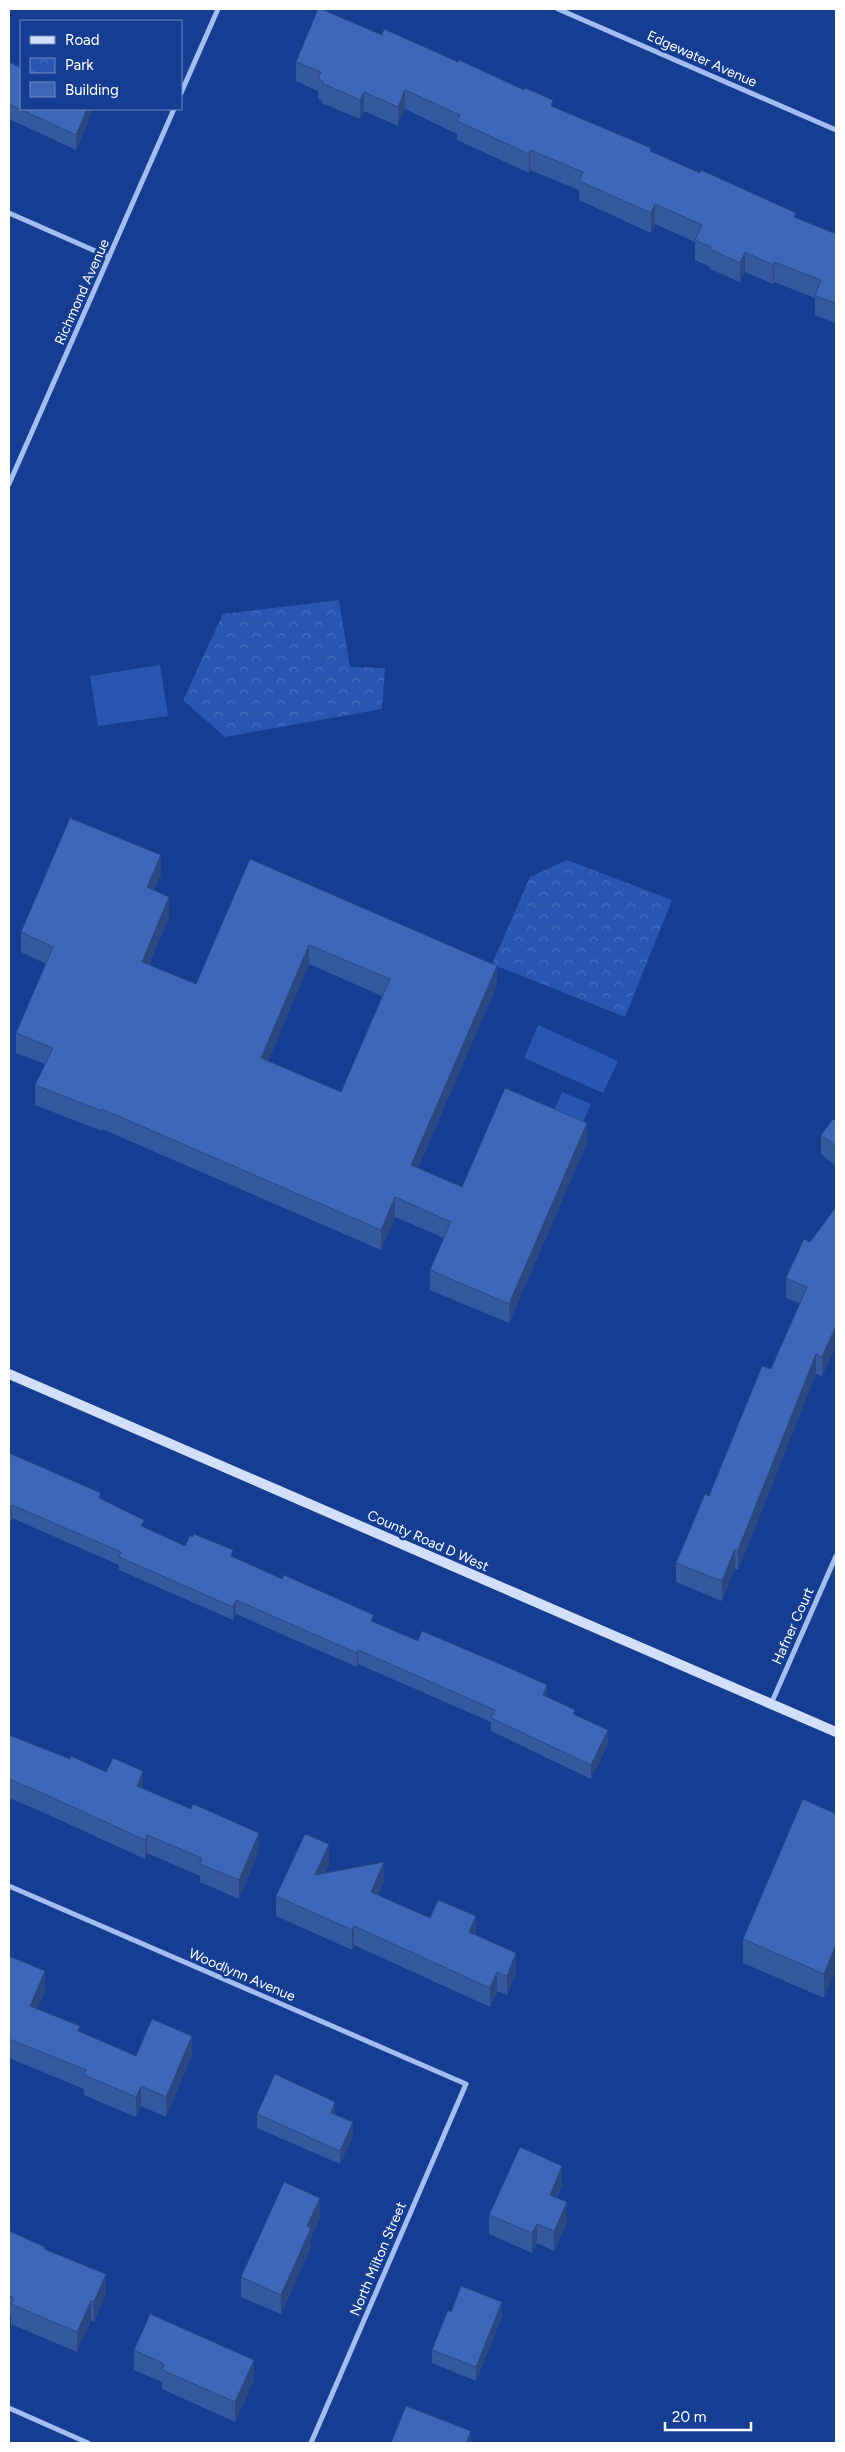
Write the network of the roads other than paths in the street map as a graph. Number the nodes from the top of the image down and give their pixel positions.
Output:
1 (218, 9) edge
2 (558, 9) edge
3 (182, 91) edge
4 (174, 110) edge
5 (836, 130) edge
6 (9, 212) edge
7 (109, 257) junction
8 (9, 484) edge
9 (9, 1374) edge
10 (836, 1556) edge
11 (771, 1704) junction
12 (836, 1732) edge
13 (9, 1886) edge
14 (466, 2084) joint
15 (9, 2408) edge
16 (88, 2443) edge
17 (311, 2443) edge

1 - 3 street
2 - 5 street, Edgewater Avenue
4 - 7 street, Richmond Avenue
6 - 7 street
7 - 8 street, Richmond Avenue
9 - 11 street, County Road D West
10 - 11 street, Hafner Court
11 - 12 street, County Road D West
13 - 14 street, Woodlynn Avenue
14 - 17 street, North Milton Street
15 - 16 street

